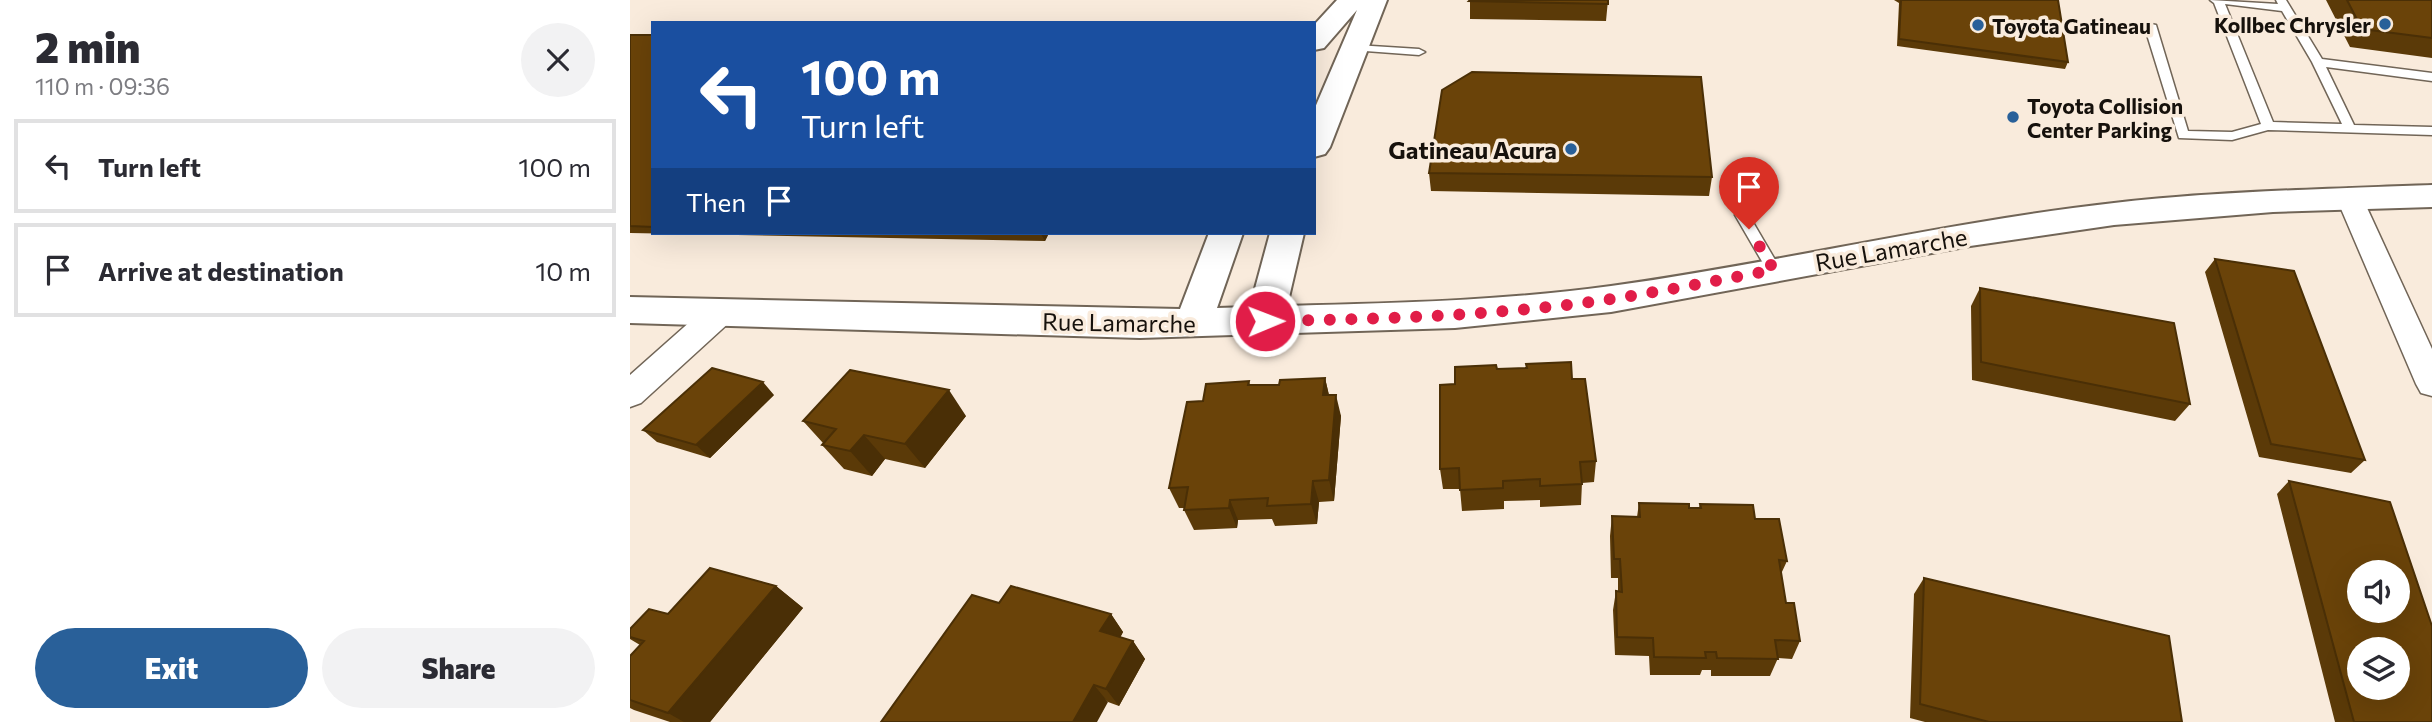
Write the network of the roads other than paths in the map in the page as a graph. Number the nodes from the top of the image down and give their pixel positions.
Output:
1 (1351, 0) edge
2 (1374, 0) edge
3 (2217, 1) edge
4 (2284, 3) edge
5 (2150, 25) dead end
6 (1316, 40) edge
7 (1356, 48) junction
8 (1419, 52) dead end
9 (2318, 62) junction
10 (2432, 77) edge
11 (2267, 126) junction
12 (2349, 127) junction
13 (2432, 131) edge
14 (1316, 142) edge
15 (2432, 196) edge
16 (2349, 197) junction
17 (1742, 215) dead end
18 (1225, 235) edge
19 (1286, 235) edge
20 (1774, 270) junction
21 (631, 311) edge
22 (722, 312) junction
23 (1265, 321) junction
24 (1193, 323) junction
25 (2432, 384) edge
26 (630, 394) edge

1 - 6 street
2 - 7 street
3 - 4 lane
3 - 11 lane
4 - 9 lane
5 - 11 lane
7 - 8 lane
7 - 14 street
9 - 10 lane
9 - 12 lane
11 - 12 lane
12 - 13 lane
15 - 16 street, Rue Lamarche
16 - 20 street, Rue Lamarche
16 - 25 street
17 - 20 lane
18 - 24 street
19 - 23 street
20 - 23 street, Rue Lamarche
21 - 22 street, Rue Lamarche
22 - 24 street, Rue Lamarche
22 - 26 street
23 - 24 street, Rue Lamarche

